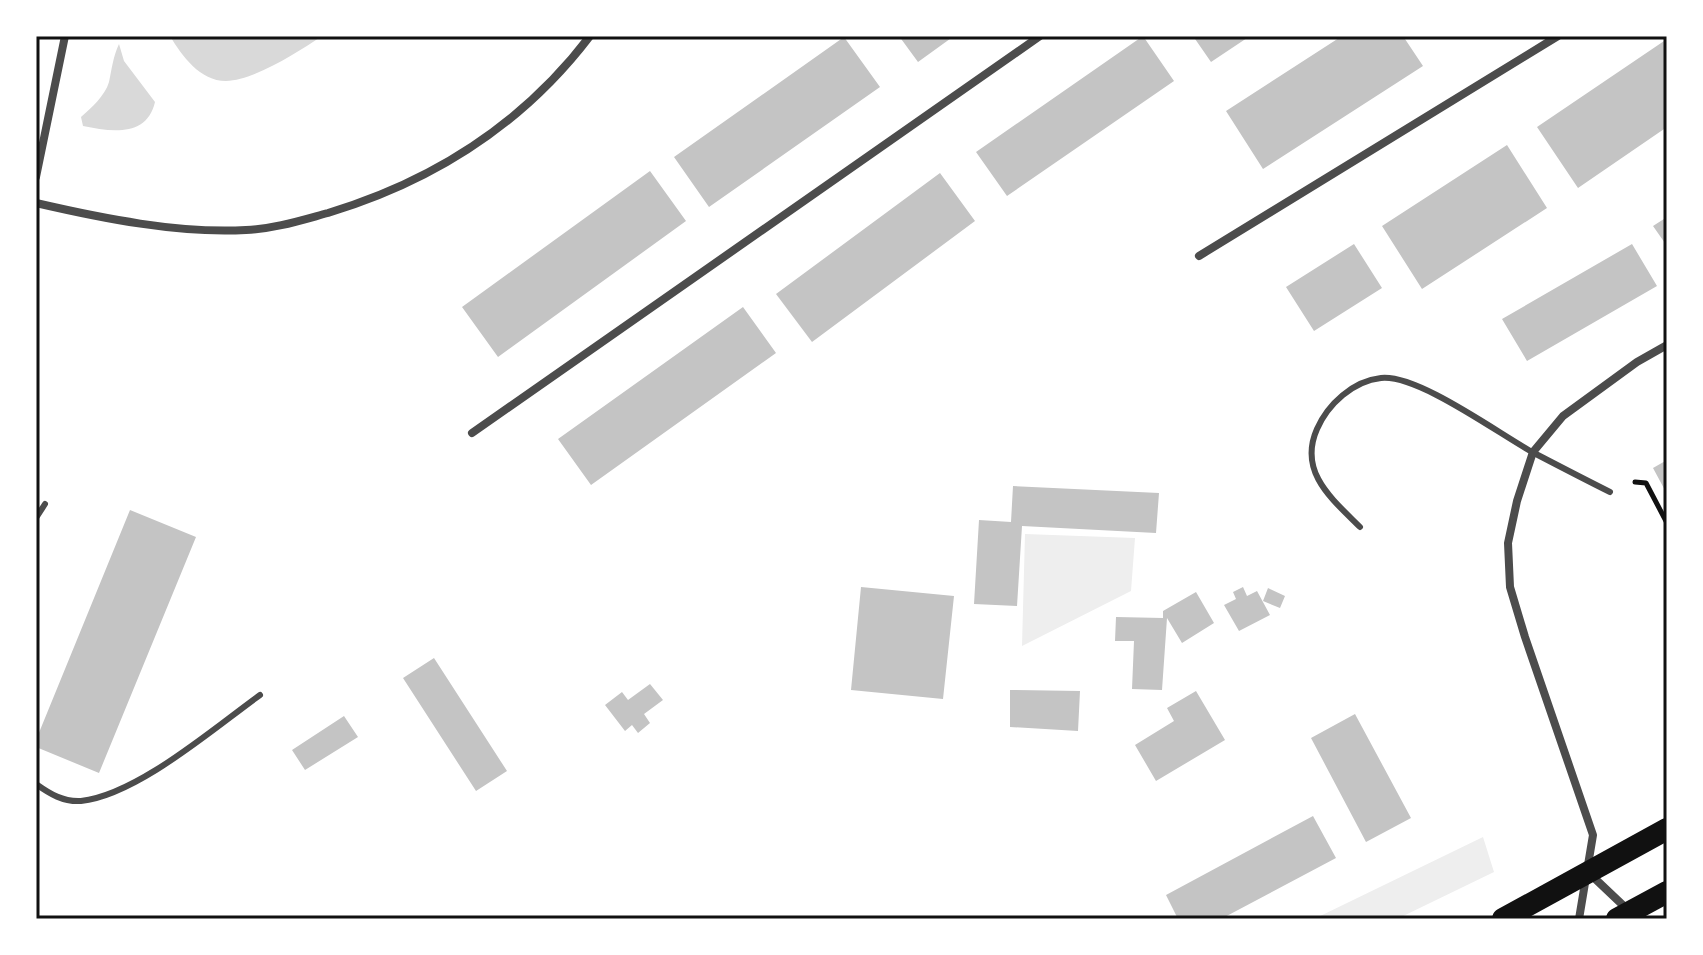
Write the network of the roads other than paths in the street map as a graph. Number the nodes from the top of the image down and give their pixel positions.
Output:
1 (65, 36) edge
2 (590, 36) edge
3 (1040, 36) edge
4 (1558, 36) edge
5 (36, 177) edge
6 (36, 203) edge
7 (1199, 256) dead end
8 (1667, 345) edge
9 (472, 433) dead end
10 (1533, 452) junction
11 (1610, 492) dead end
12 (45, 504) dead end
13 (36, 518) edge
14 (1360, 527) dead end
15 (260, 695) dead end
16 (36, 784) edge
17 (1667, 829) edge
18 (1588, 872) junction
19 (1667, 892) edge
20 (1627, 917) edge
21 (1503, 919) edge
22 (1579, 919) edge

1 - 5 street
2 - 6 street
3 - 9 street
4 - 7 street
8 - 10 street
10 - 11 lane
10 - 14 lane
10 - 18 street
12 - 13 lane
15 - 16 lane
17 - 18 highway
18 - 20 street
18 - 21 highway
18 - 22 street
19 - 20 highway

